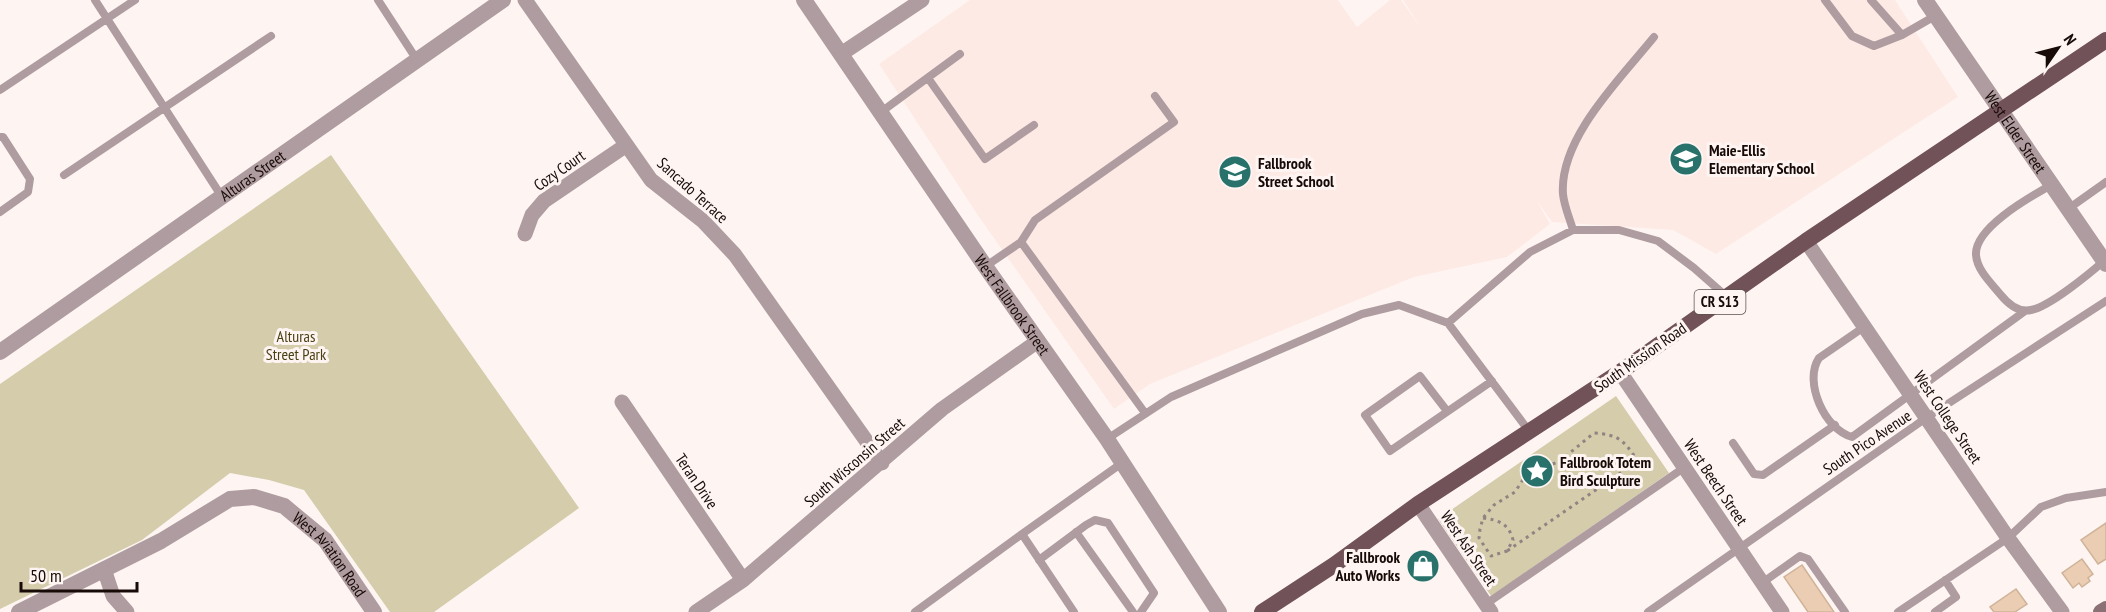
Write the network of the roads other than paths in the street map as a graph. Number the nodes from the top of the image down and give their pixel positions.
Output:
1 (95, 0) edge
2 (135, 0) edge
3 (378, 0) edge
4 (503, 0) edge
5 (525, 0) edge
6 (804, 0) edge
7 (922, 0) edge
8 (1825, 0) edge
9 (1871, 0) edge
10 (1925, 0) edge
11 (1935, 16) junction
12 (107, 20) junction
13 (1902, 35) junction
14 (271, 36) dead end
15 (1654, 37) dead end
16 (2106, 40) edge
17 (842, 54) junction
18 (960, 54) dead end
19 (417, 60) junction
20 (928, 78) junction
21 (0, 90) edge
22 (1155, 96) dead end
23 (164, 109) junction
24 (881, 112) junction
25 (2001, 112) junction
26 (1034, 125) dead end
27 (0, 136) edge
28 (625, 146) junction
29 (64, 175) dead end
30 (2106, 182) edge
31 (2051, 185) junction
32 (223, 198) junction
33 (2068, 209) junction
34 (0, 212) edge
35 (1573, 230) junction
36 (525, 234) dead end
37 (1806, 241) junction
38 (1021, 242) junction
39 (2105, 263) edge
40 (985, 266) junction
41 (1727, 297) junction
42 (2106, 301) edge
43 (2025, 311) junction
44 (1448, 323) junction
45 (1864, 327) junction
46 (1038, 342) junction
47 (0, 352) edge
48 (1620, 372) junction
49 (1492, 381) junction
50 (1910, 394) junction
51 (622, 402) dead end
52 (1447, 411) junction
53 (1145, 413) junction
54 (1926, 418) junction
55 (1835, 425) junction
56 (1530, 432) junction
57 (1107, 439) junction
58 (1733, 443) dead end
59 (882, 463) junction
60 (1122, 463) junction
61 (1685, 467) junction
62 (2106, 492) edge
63 (1418, 504) junction
64 (1076, 532) junction
65 (1022, 534) junction
66 (2008, 538) junction
67 (1738, 547) junction
68 (1039, 560) junction
69 (104, 569) junction
70 (743, 580) junction
71 (1945, 580) junction
72 (1762, 583) junction
73 (1488, 608) edge
74 (2106, 609) edge
75 (20, 612) edge
76 (127, 612) edge
77 (374, 612) edge
78 (696, 612) edge
79 (915, 612) edge
80 (1074, 612) edge
81 (1133, 612) edge
82 (1141, 612) edge
83 (1219, 612) edge
84 (1262, 612) edge
85 (1648, 612) edge
86 (1782, 612) edge
87 (1845, 612) edge
88 (1898, 612) edge
89 (1935, 612) edge
90 (2062, 612) edge
91 (2101, 612) edge

1 - 12 lane
2 - 12 lane
3 - 19 lane
4 - 19 street, Alturas Street
5 - 28 street, Sancado Terrace
6 - 17 street, West Fallbrook Street
7 - 17 street
8 - 13 lane
9 - 13 lane
10 - 11 street, West Elder Street
11 - 13 lane
11 - 25 street, West Elder Street
12 - 21 lane
12 - 23 lane
14 - 23 lane
15 - 35 lane
16 - 25 main road, South Mission Road / CR S13
17 - 24 street, West Fallbrook Street
18 - 20 lane
19 - 32 street, Alturas Street
20 - 24 lane
20 - 26 lane
22 - 38 lane
23 - 29 lane
23 - 32 lane
24 - 40 street, West Fallbrook Street
25 - 31 street, West Elder Street
25 - 37 main road, South Mission Road / CR S13
27 - 34 lane
28 - 36 street, Cozy Court
28 - 59 street, Sancado Terrace
30 - 33 lane
31 - 33 street, West Elder Street
31 - 43 lane
32 - 47 street, Alturas Street
33 - 39 street, West Elder Street
35 - 41 lane
35 - 44 lane
37 - 41 main road, South Mission Road / CR S13
37 - 45 street, West College Street
38 - 40 lane
38 - 53 lane
39 - 43 lane
40 - 46 street, West Fallbrook Street
41 - 48 main road, South Mission Road / CR S13
42 - 54 lane, South Pico Avenue
43 - 50 lane
44 - 49 lane
44 - 53 lane
45 - 50 street, West College Street
45 - 55 lane
46 - 57 street, West Fallbrook Street
46 - 59 street, South Wisconsin Street
48 - 56 main road, South Mission Road / CR S13
48 - 61 street, West Beech Street
49 - 52 lane
49 - 56 lane
50 - 54 street, West College Street
50 - 55 lane
51 - 70 street, Teran Drive
52 - 52 lane
53 - 57 lane
54 - 66 street, West College Street
54 - 67 lane, South Pico Avenue
55 - 58 lane
56 - 63 main road, South Mission Road / CR S13
57 - 60 street, West Fallbrook Street
59 - 70 street, South Wisconsin Street
60 - 65 lane
60 - 83 street, West Fallbrook Street
61 - 67 street, West Beech Street
61 - 73 lane
62 - 66 lane
63 - 73 street, West Ash Street
63 - 84 main road, South Mission Road / CR S13
64 - 68 lane
64 - 81 lane
64 - 82 lane
65 - 68 lane
65 - 79 lane
66 - 71 lane
66 - 90 street, West College Street
67 - 72 street, West Beech Street
67 - 85 lane, South Pico Avenue
68 - 80 lane
69 - 75 street, West Aviation Road
69 - 76 street
69 - 77 street, West Aviation Road
70 - 78 street, South Wisconsin Street
71 - 88 lane
71 - 89 lane
72 - 86 street, West Beech Street
72 - 87 lane
74 - 91 main road

